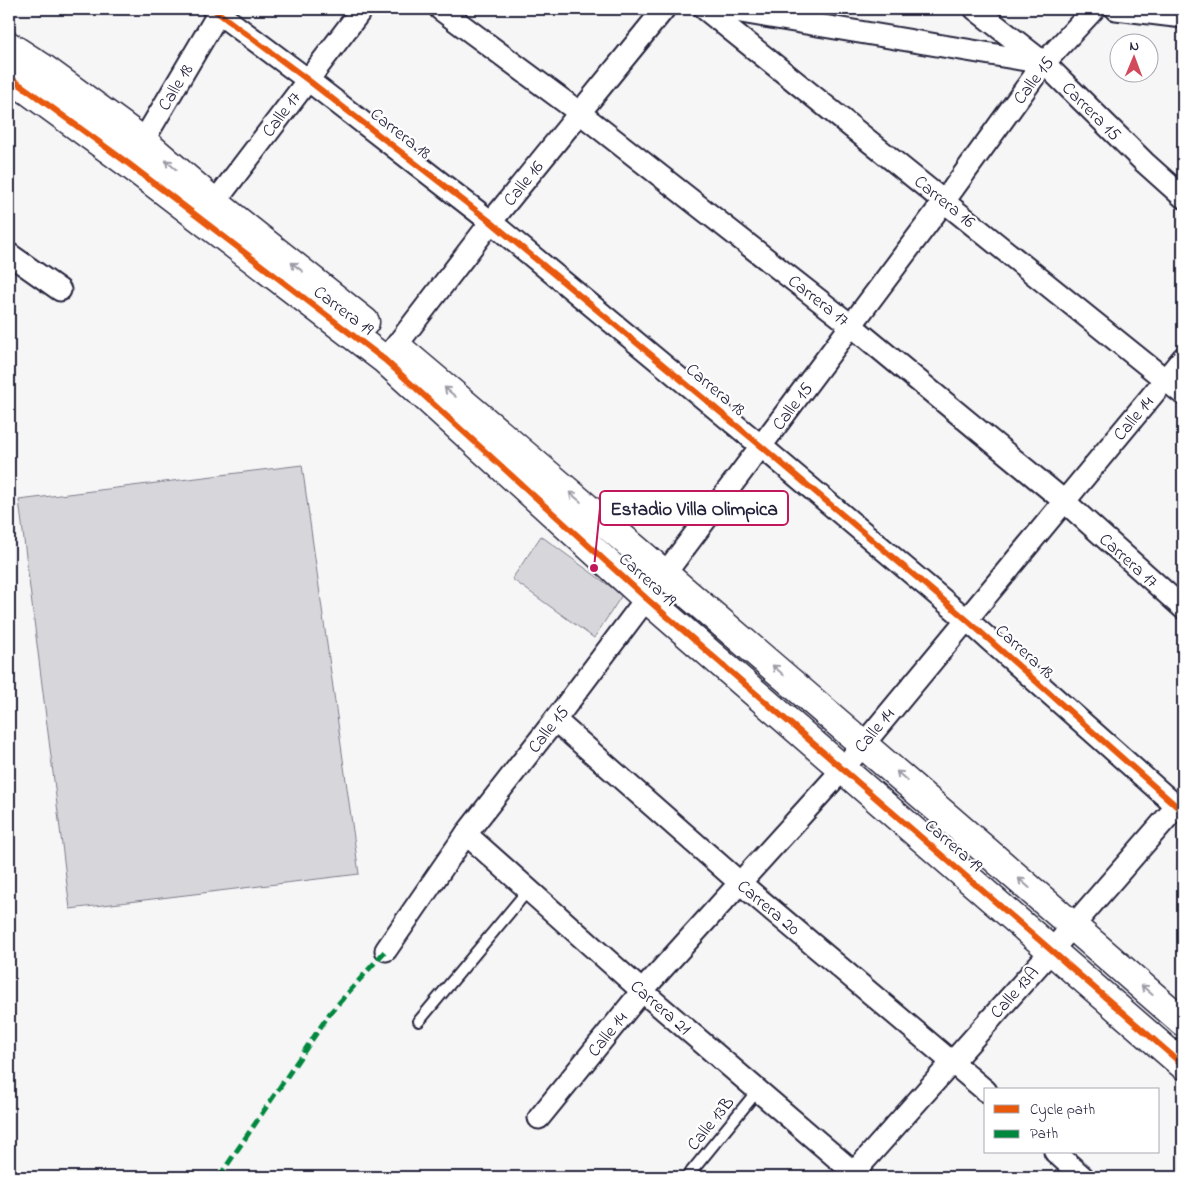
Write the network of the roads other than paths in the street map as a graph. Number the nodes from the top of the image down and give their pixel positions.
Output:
1 (362, 9) edge
2 (440, 9) edge
3 (664, 9) edge
4 (706, 9) edge
5 (723, 9) edge
6 (976, 9) edge
7 (1094, 9) edge
8 (1116, 9) edge
9 (218, 10) edge
10 (1183, 17) edge
11 (9, 46) edge
12 (1044, 63) junction
13 (9, 78) edge
14 (308, 80) junction
15 (580, 113) junction
16 (143, 141) junction
17 (129, 164) junction
18 (1183, 197) edge
19 (945, 200) junction
20 (208, 211) junction
21 (491, 222) junction
22 (9, 254) edge
23 (60, 290) dead end
24 (852, 326) junction
25 (391, 353) junction
26 (1183, 358) edge
27 (1166, 380) junction
28 (1183, 394) edge
29 (762, 446) junction
30 (1064, 501) junction
31 (666, 573) junction
32 (647, 599) junction
33 (1183, 608) edge
34 (967, 620) junction
35 (555, 720) junction
36 (863, 743) junction
37 (843, 768) junction
38 (1180, 809) edge
39 (466, 834) junction
40 (739, 882) junction
41 (528, 889) junction
42 (1073, 926) junction
43 (386, 950) dead end
44 (1052, 950) junction
45 (642, 991) junction
46 (419, 1021) dead end
47 (1183, 1022) edge
48 (953, 1062) junction
49 (1183, 1065) edge
50 (984, 1089) edge
51 (758, 1090) junction
52 (539, 1118) dead end
53 (1057, 1154) edge
54 (854, 1176) edge
55 (686, 1177) edge
56 (1083, 1177) edge

1 - 14 street, Calle 17
2 - 15 street, Carrera 17
3 - 15 street, Calle 16
4 - 19 street, Carrera 16
5 - 12 street
6 - 12 street, Carrera 15
7 - 12 street, Calle 15
8 - 10 street
9 - 14 street, Carrera 18
9 - 16 street, Calle 18
11 - 16 street, Carrera 19
12 - 18 street, Carrera 15
12 - 19 street, Calle 15
13 - 17 street, Carrera 19
14 - 20 street, Calle 17
14 - 21 street, Carrera 18
15 - 21 street, Calle 16
15 - 24 street, Carrera 17
16 - 17 street, Calle 18
20 -> 16 street, Carrera 19
17 - 20 street, Carrera 19
19 - 24 street, Calle 15
19 - 27 street, Carrera 16
20 - 25 street, Carrera 19
21 - 25 street, Calle 16
21 - 29 street, Carrera 18
22 - 23 street
24 - 29 street, Calle 15
24 - 30 street, Carrera 17
31 -> 25 street, Carrera 19
25 - 32 street, Carrera 19
26 - 27 street, Calle 14
27 - 28 street, Carrera 16
27 - 30 street, Calle 14
29 - 31 street, Calle 15
29 - 34 street, Carrera 18
30 - 33 street, Carrera 17
30 - 34 street, Calle 14
31 - 32 street, Calle 15
36 -> 31 street, Carrera 19
32 - 35 street, Calle 15
32 - 37 street, Carrera 19
34 - 36 street, Calle 14
34 - 38 street, Carrera 18
35 - 39 street, Calle 15
35 - 40 street, Carrera 20
36 - 37 street, Calle 14
42 -> 36 street, Carrera 19
37 - 40 street, Calle 14
37 - 44 street, Carrera 19
38 - 42 street, Calle 13A
39 - 41 street, Carrera 21
39 - 43 street, Calle 15
40 - 45 street, Calle 14
40 - 48 street, Carrera 20
41 - 45 street, Carrera 21
41 - 46 lane
42 - 44 street, Calle 13A
47 -> 42 street, Carrera 19
44 - 48 street, Calle 13A
44 - 49 street, Carrera 19
45 - 51 street, Carrera 21
45 - 52 street, Calle 14
48 - 50 street, Carrera 20
48 - 54 street, Calle 13A
51 - 54 street, Carrera 21
51 - 55 lane, Calle 13B
53 - 56 street

